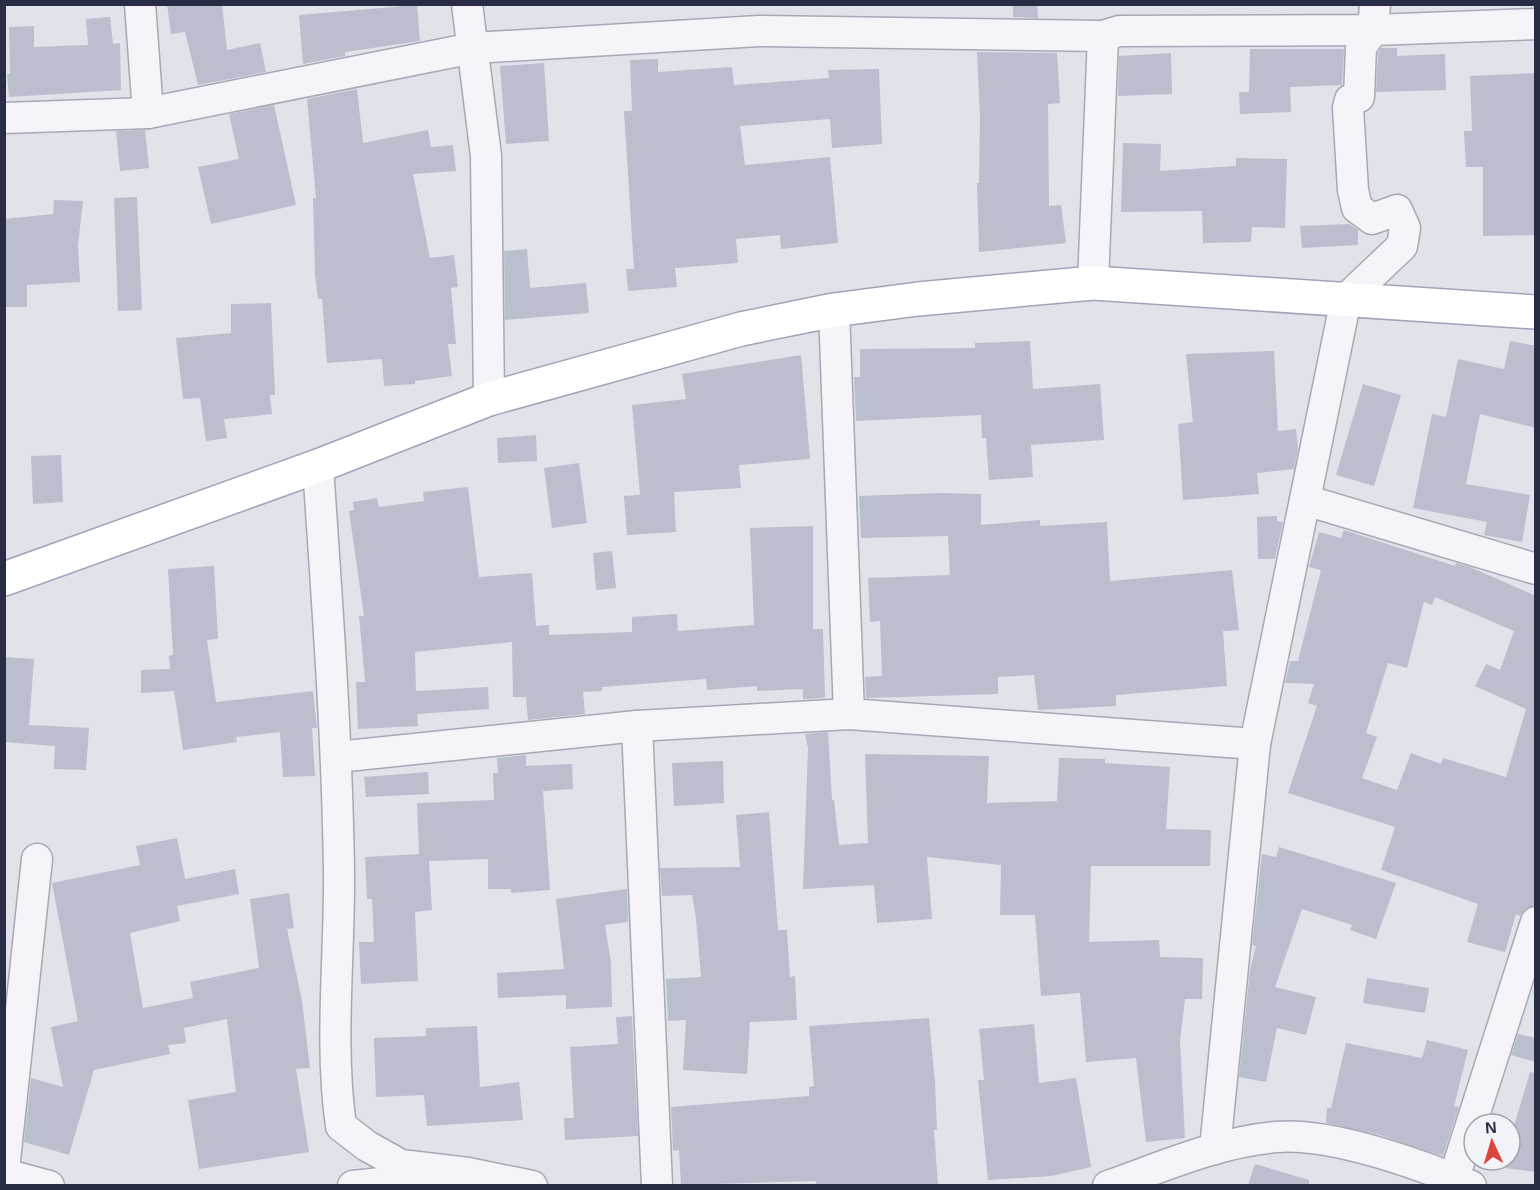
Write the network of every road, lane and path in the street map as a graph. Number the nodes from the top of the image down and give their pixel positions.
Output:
1 (140, 4) edge
2 (467, 4) edge
3 (1374, 17) edge
4 (759, 18) edge
5 (1536, 24) edge
6 (1103, 36) junction
7 (473, 48) junction
8 (148, 113) junction
9 (4, 118) edge
10 (1092, 283) junction
11 (1346, 299) junction
12 (834, 310) junction
13 (1536, 312) edge
14 (489, 399) junction
15 (318, 465) junction
16 (1305, 500) junction
17 (1536, 569) edge
18 (4, 579) edge
19 (849, 714) junction
20 (637, 726) junction
21 (1255, 744) junction
22 (337, 757) junction
23 (37, 859) dead end
24 (1536, 922) edge
25 (1215, 1149) junction
26 (4, 1172) edge
27 (468, 1173) junction
28 (1462, 1182) edge
29 (49, 1185) edge
30 (353, 1185) edge
31 (532, 1185) edge
32 (657, 1185) edge
33 (1108, 1185) edge

1 - 8 street
2 - 7 street
3 - 5 street
3 - 6 street
3 - 11 street
4 - 6 street
4 - 7 street
6 - 10 street
7 - 8 street
7 - 14 street
8 - 9 street
10 - 11 main road
10 - 12 main road
11 - 13 main road
11 - 16 street
12 - 14 main road
12 - 19 street
14 - 15 main road
15 - 18 main road
15 - 22 street
16 - 17 street
16 - 21 street
19 - 20 street
19 - 21 street
20 - 22 street
20 - 32 street
21 - 25 street
22 - 27 street
23 - 26 street
24 - 28 street
25 - 28 street
25 - 33 street
26 - 29 street
27 - 30 street
27 - 31 street

